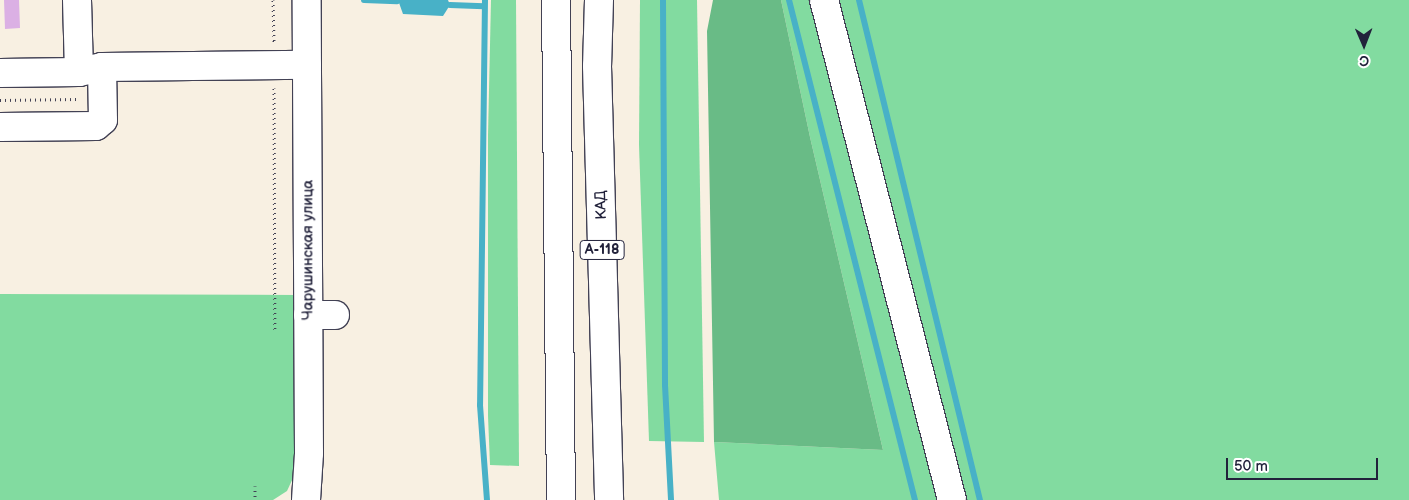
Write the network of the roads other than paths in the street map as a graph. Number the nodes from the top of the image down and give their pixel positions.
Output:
1 (77, 0) edge
2 (307, 0) edge
3 (556, 0) edge
4 (599, 0) edge
5 (824, 0) edge
6 (307, 65) junction
7 (91, 70) junction
8 (0, 73) edge
9 (0, 127) edge
10 (308, 315) junction
11 (335, 315) dead end
12 (306, 500) edge
13 (561, 500) edge
14 (609, 500) edge
15 (952, 500) edge

1 - 7 main road
2 - 6 main road, Чарушинская улица
3 - 13 main road, А-118
4 - 14 main road, КАД / А-118
5 - 15 main road
6 - 7 main road
6 - 10 main road, Чарушинская улица
7 - 8 main road
7 - 9 main road
10 - 11 main road
10 - 12 main road, Чарушинская улица

